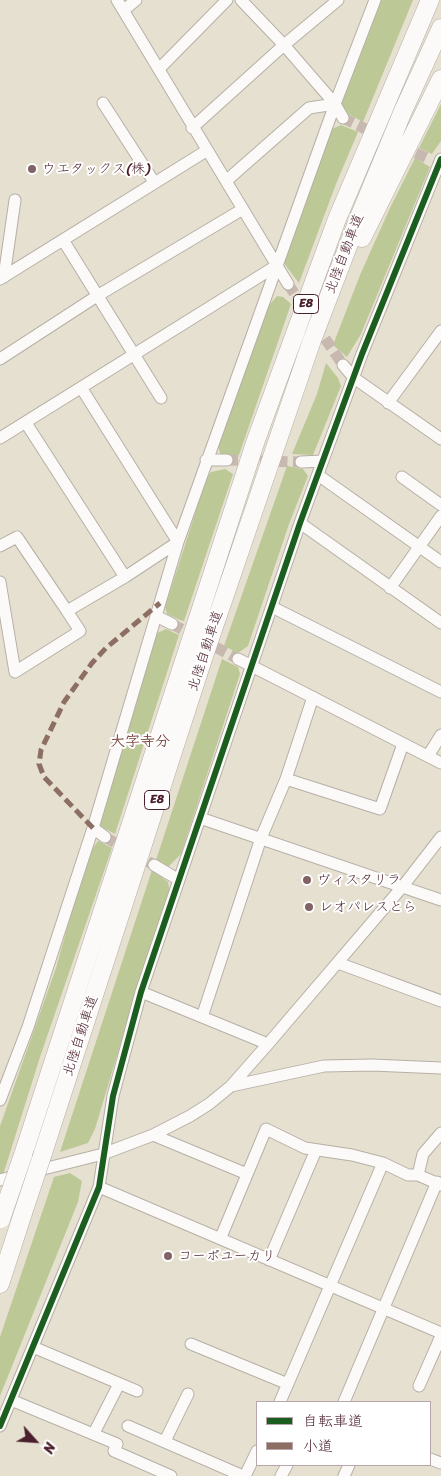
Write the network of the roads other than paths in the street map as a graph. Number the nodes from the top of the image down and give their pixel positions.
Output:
1 (116, 0) edge
2 (136, 0) edge
3 (227, 0) edge
4 (241, 0) edge
5 (338, 0) edge
6 (375, 0) edge
7 (423, 0) edge
8 (430, 0) edge
9 (124, 10) junction
10 (441, 28) edge
11 (284, 45) junction
12 (159, 69) junction
13 (441, 79) edge
14 (103, 103) dead end
15 (335, 104) junction
16 (381, 112) junction
17 (343, 118) tunnel mouth
18 (192, 128) junction
19 (206, 151) junction
20 (438, 162) edge
21 (226, 181) junction
22 (154, 182) junction
23 (16, 200) dead end
24 (243, 209) junction
25 (63, 240) junction
26 (276, 266) junction
27 (2, 278) edge
28 (288, 284) tunnel mouth
29 (97, 296) junction
30 (441, 331) edge
31 (134, 355) junction
32 (0, 359) edge
33 (343, 365) tunnel mouth
34 (354, 378) junction
35 (82, 389) junction
36 (161, 398) dead end
37 (388, 403) junction
38 (26, 423) junction
39 (0, 438) edge
40 (441, 439) edge
41 (274, 447) junction
42 (206, 460) junction
43 (227, 460) tunnel mouth
44 (323, 461) junction
45 (301, 462) tunnel mouth
46 (318, 476) junction
47 (402, 477) dead end
48 (441, 505) edge
49 (441, 516) edge
50 (300, 523) junction
51 (178, 542) junction
52 (0, 546) edge
53 (419, 546) junction
54 (441, 562) edge
55 (125, 577) junction
56 (0, 582) edge
57 (390, 588) junction
58 (272, 607) junction
59 (67, 611) junction
60 (156, 616) junction
61 (441, 623) edge
62 (172, 624) tunnel mouth
63 (238, 659) tunnel mouth
64 (252, 666) junction
65 (441, 692) edge
66 (313, 697) junction
67 (441, 735) edge
68 (403, 744) junction
69 (428, 756) junction
70 (441, 763) edge
71 (286, 779) junction
72 (200, 818) junction
73 (93, 828) junction
74 (105, 837) tunnel mouth
75 (441, 837) edge
76 (261, 838) junction
77 (154, 866) tunnel mouth
78 (179, 880) junction
79 (403, 886) junction
80 (441, 900) edge
81 (338, 964) junction
82 (141, 992) junction
83 (441, 1001) edge
84 (202, 1017) junction
85 (268, 1044) junction
86 (441, 1068) edge
87 (231, 1086) junction
88 (0, 1100) edge
89 (441, 1133) edge
90 (153, 1135) junction
91 (316, 1150) junction
92 (103, 1154) junction
93 (383, 1163) junction
94 (247, 1174) junction
95 (418, 1175) junction
96 (0, 1180) edge
97 (439, 1183) edge
98 (99, 1187) junction
99 (1, 1221) edge
100 (221, 1237) junction
101 (269, 1260) junction
102 (0, 1284) edge
103 (330, 1285) junction
104 (383, 1308) junction
105 (441, 1334) edge
106 (191, 1344) dead end
107 (33, 1347) junction
108 (119, 1384) junction
109 (288, 1384) junction
110 (419, 1386) dead end
111 (137, 1391) dead end
112 (188, 1394) dead end
113 (11, 1400) junction
114 (280, 1401) edge
115 (344, 1401) edge
116 (0, 1426) edge
117 (128, 1426) dead end
118 (94, 1434) junction
119 (165, 1441) junction
120 (256, 1453) edge
121 (171, 1476) edge
122 (244, 1476) edge

1 - 9 street
2 - 9 street
3 - 12 street
4 - 11 street
5 - 11 street
6 - 15 street
7 - 16 highway
8 - 16 highway, 北陸自動車道 / E8
9 - 12 street
10 - 41 highway, 北陸自動車道 / E8
11 - 15 street
11 - 18 street
12 - 18 street
13 - 41 highway
14 - 22 street
15 - 17 street
15 - 21 street
15 - 26 street
16 - 99 highway, 北陸自動車道 / E8, bridge
18 - 19 street
19 - 21 street
19 - 22 street
20 - 34 street
21 - 24 street
22 - 25 street
23 - 27 street
24 - 26 street
24 - 29 street
25 - 27 street
25 - 29 street
26 - 28 street
26 - 31 street
26 - 42 street
29 - 31 street
29 - 32 street
30 - 37 street
31 - 35 street
31 - 36 street
33 - 34 street
34 - 37 street
34 - 44 street
35 - 38 street
35 - 51 street
37 - 40 street
38 - 39 street
38 - 55 street
41 - 102 highway, 北陸自動車道 / E8, bridge
42 - 43 street
42 - 51 street
44 - 45 street
44 - 46 street
46 - 50 street
46 - 53 street
47 - 48 street
49 - 53 street
50 - 57 street
50 - 58 street
51 - 55 street
51 - 60 street
52 - 59 street
53 - 54 street
53 - 57 street
55 - 59 street
56 - 59 street
57 - 61 street
58 - 64 street
58 - 65 street
60 - 62 street
60 - 73 street
63 - 64 street
64 - 66 street
64 - 72 street
66 - 68 street
66 - 71 street
67 - 69 street
68 - 69 street
68 - 71 street
69 - 70 street
71 - 76 street
72 - 76 street
72 - 78 street
73 - 74 street
73 - 88 street
75 - 79 street
76 - 79 street
76 - 84 street
77 - 78 street
78 - 82 street
79 - 80 street
79 - 81 street
81 - 83 street
81 - 85 street
82 - 84 street
82 - 92 street
84 - 85 street
85 - 87 street
86 - 87 street
87 - 90 street
89 - 95 street
90 - 92 street
90 - 94 street
91 - 93 street
91 - 94 street
91 - 101 street
92 - 96 street
92 - 98 street
93 - 95 street
93 - 103 street
94 - 100 street
95 - 97 street
97 - 104 street
98 - 100 street
98 - 107 street
100 - 101 street
101 - 103 street
103 - 104 street
103 - 109 street
104 - 105 street
104 - 115 street
105 - 110 street
106 - 109 street
107 - 108 street
107 - 113 street
108 - 111 street
108 - 118 street
109 - 114 street
112 - 119 street
113 - 116 street
113 - 118 street
117 - 119 street
118 - 121 street
119 - 122 street
120 - 122 street

